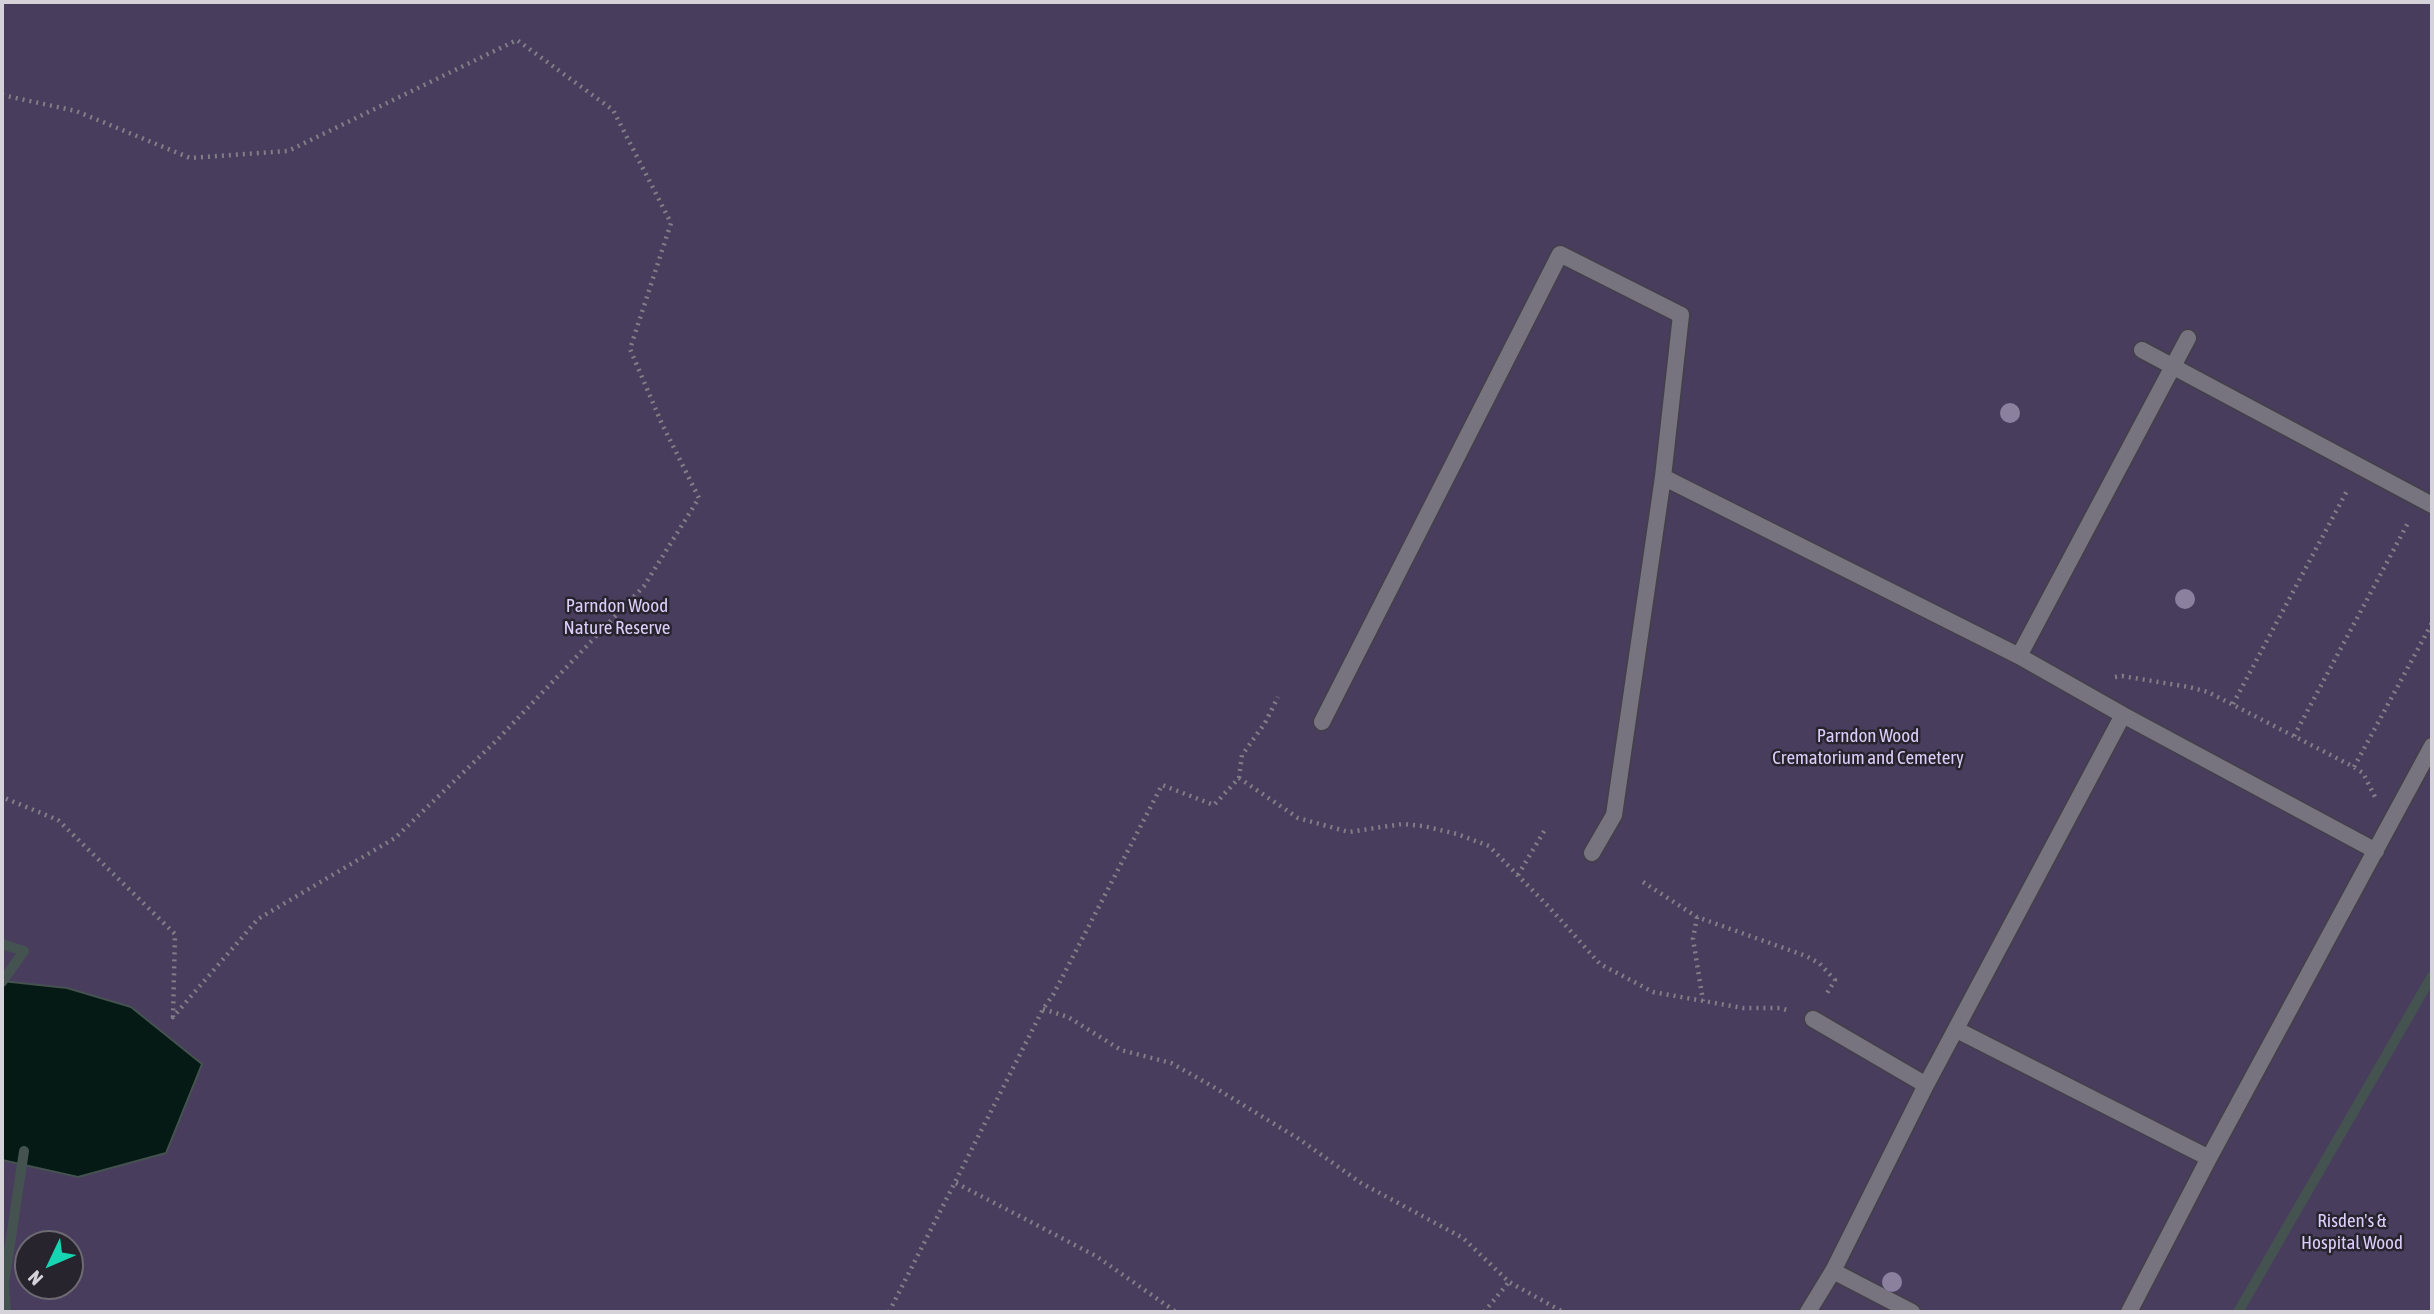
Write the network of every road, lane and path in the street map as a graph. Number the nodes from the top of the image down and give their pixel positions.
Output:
1 (2, 95) edge
2 (2189, 338) dead end
3 (2142, 350) dead end
4 (2174, 366) junction
5 (2360, 467) junction
6 (1663, 477) junction
7 (2427, 502) edge
8 (2432, 623) edge
9 (2019, 656) junction
10 (1278, 697) dead end
11 (2093, 698) junction
12 (2233, 704) junction
13 (2123, 715) junction
14 (1322, 722) dead end
15 (2294, 736) junction
16 (2432, 746) edge
17 (2354, 767) junction
18 (1239, 778) junction
19 (2, 797) edge
20 (2395, 817) junction
21 (1546, 828) dead end
22 (2376, 851) junction
23 (1592, 853) dead end
24 (1518, 875) junction
25 (1643, 882) dead end
26 (1697, 917) junction
27 (1703, 1001) junction
28 (1043, 1009) junction
29 (1812, 1019) junction
30 (1957, 1030) junction
31 (1926, 1085) junction
32 (2209, 1158) junction
33 (956, 1183) junction
34 (1833, 1271) junction
35 (1509, 1282) junction
36 (889, 1312) edge
37 (1176, 1312) edge
38 (1484, 1312) edge
39 (1563, 1312) edge
40 (1808, 1312) edge
41 (1912, 1312) edge
42 (2129, 1312) edge

1 - 19 path
2 - 4 lane
3 - 4 lane
4 - 5 lane
4 - 9 lane
5 - 7 lane
5 - 12 path
6 - 9 lane
6 - 14 lane
6 - 23 lane
7 - 15 path
8 - 17 path
9 - 11 lane
10 - 18 path
11 - 12 path
11 - 13 lane
12 - 15 path
13 - 22 lane
13 - 30 lane
15 - 17 path
16 - 20 lane
17 - 20 path
18 - 24 path
18 - 28 path
20 - 22 lane
21 - 24 path
22 - 32 lane
24 - 27 path
25 - 26 path
26 - 27 path
26 - 29 path
27 - 29 path
28 - 33 path
28 - 35 path
29 - 31 lane
30 - 31 lane
30 - 32 lane
31 - 34 lane
32 - 42 lane
33 - 36 path
33 - 37 path
34 - 40 lane
34 - 41 lane
35 - 38 path
35 - 39 path

